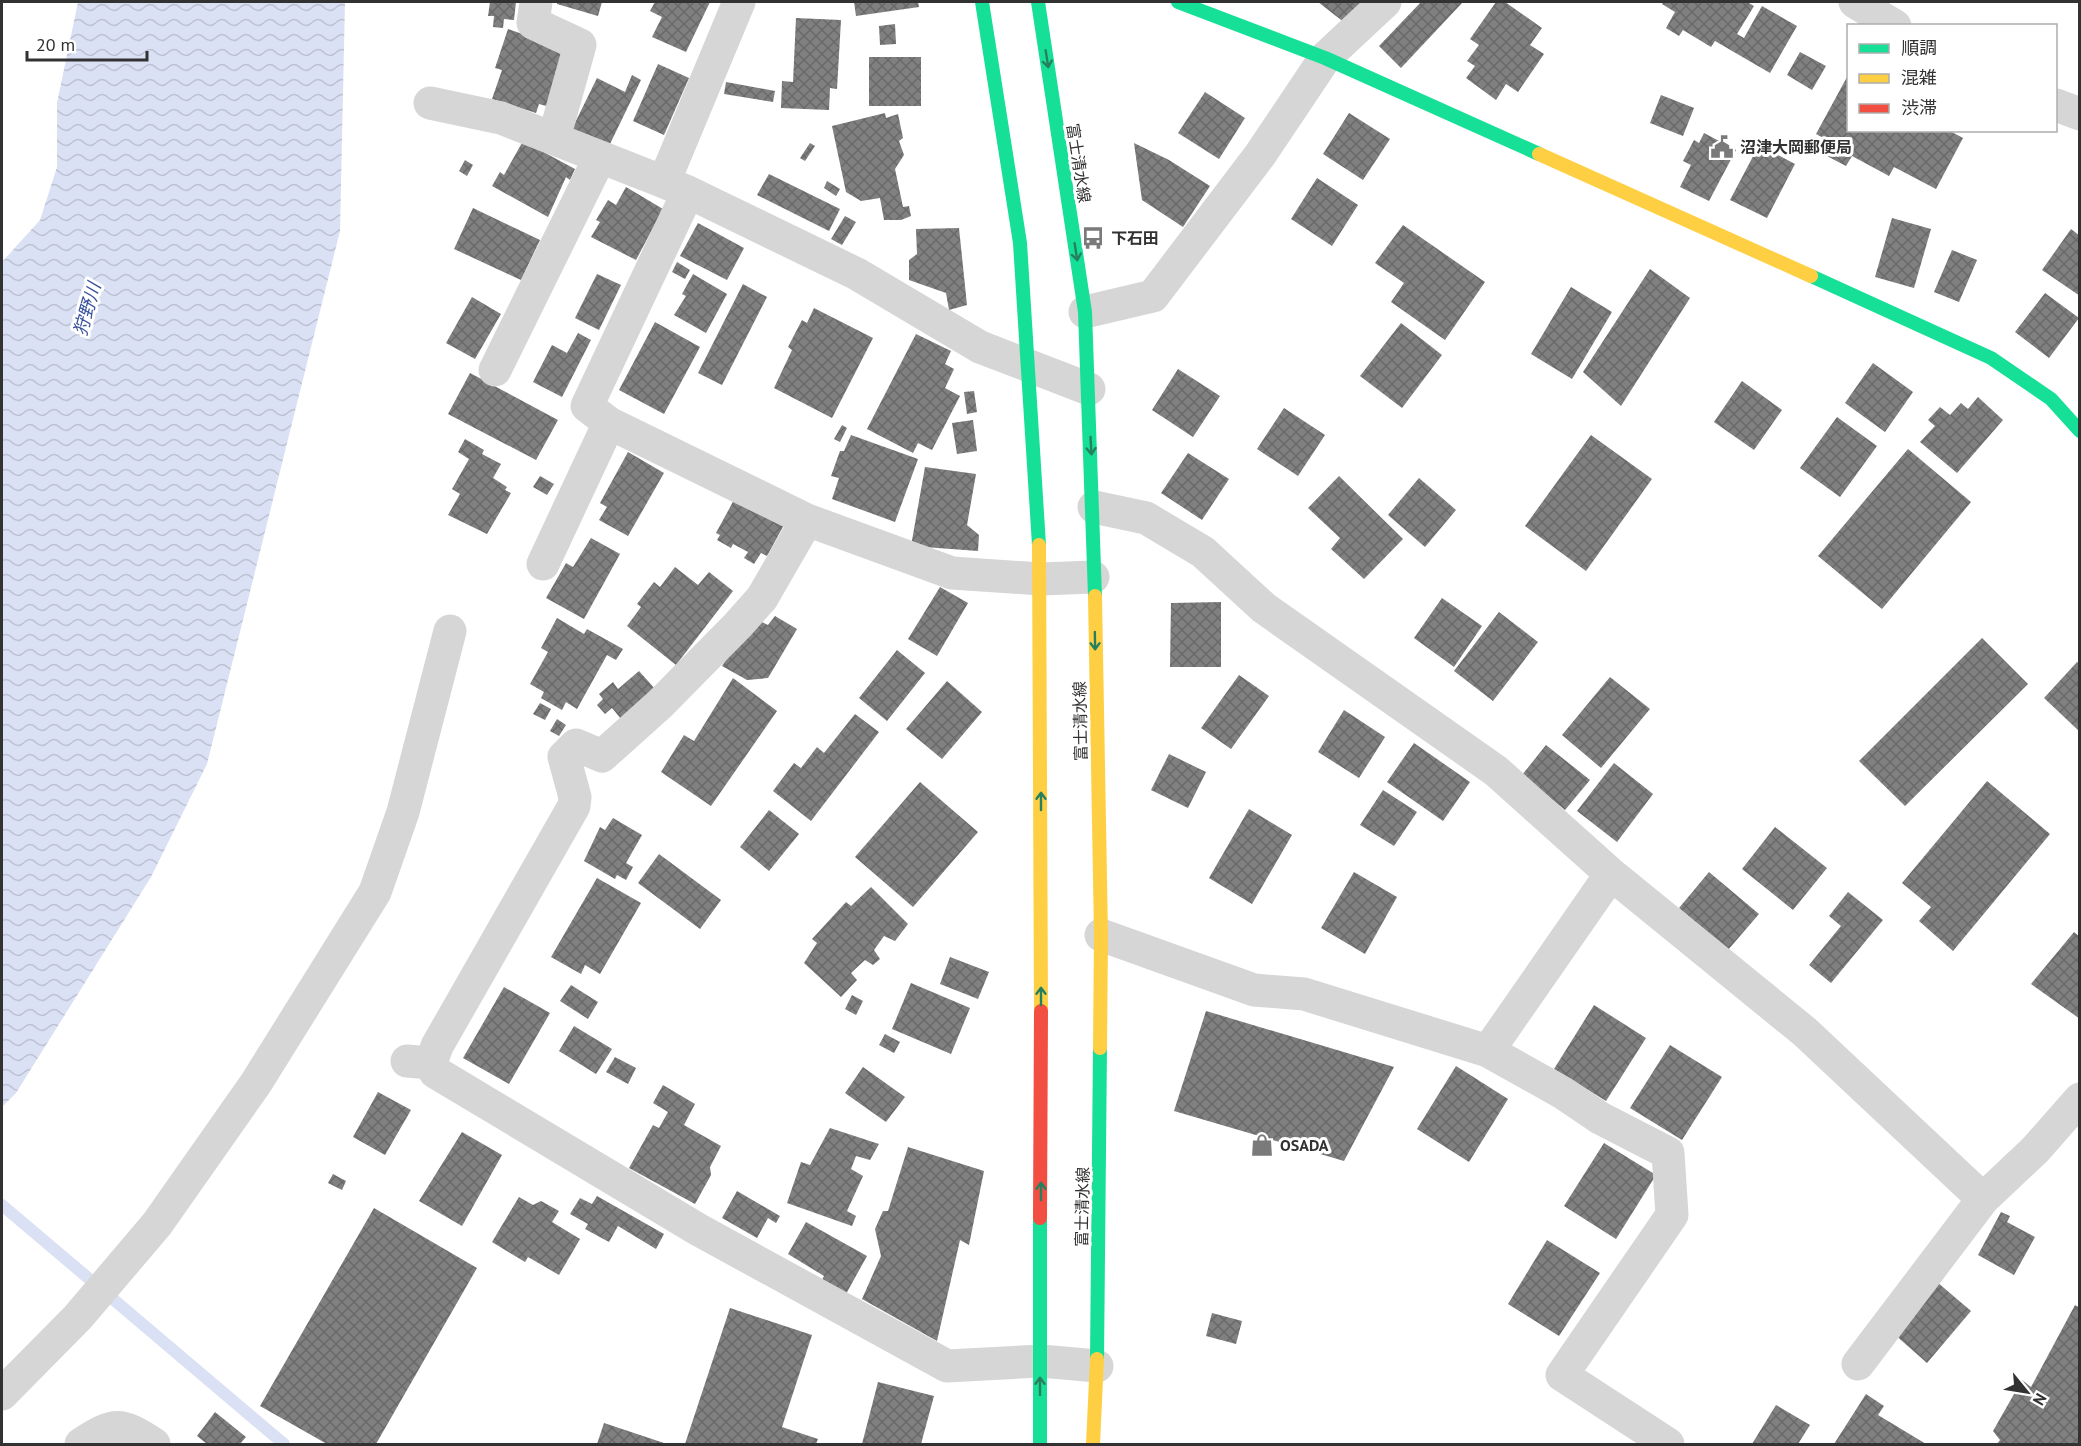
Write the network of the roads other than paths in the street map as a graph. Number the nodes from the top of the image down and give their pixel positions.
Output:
1 (536, 2) edge
2 (739, 2) edge
3 (982, 2) edge
4 (1038, 2) edge
5 (1178, 2) edge
6 (1385, 2) edge
7 (1855, 2) edge
8 (1892, 24) edge
9 (1325, 58) junction
10 (430, 103) dead end
11 (2057, 106) edge
12 (2079, 114) edge
13 (554, 138) junction
14 (600, 157) junction
15 (676, 187) junction
16 (1085, 312) junction
17 (1029, 368) junction
18 (495, 370) dead end
19 (1089, 389) junction
20 (609, 423) junction
21 (2079, 431) edge
22 (1094, 507) junction
23 (807, 520) junction
24 (543, 564) dead end
25 (1094, 578) junction
26 (1041, 579) junction
27 (450, 631) dead end
28 (1611, 874) junction
29 (1101, 935) junction
30 (1488, 1051) junction
31 (2079, 1099) edge
32 (1983, 1199) junction
33 (1041, 1361) junction
34 (1858, 1364) dead end
35 (1097, 1366) junction
36 (2, 1394) edge
37 (81, 1444) edge
38 (154, 1444) edge
39 (1040, 1444) edge
40 (1093, 1444) edge
41 (1668, 1444) edge

1 - 13 street
2 - 15 street
3 - 17 main road
4 -> 16 main road, 富士清水線
5 - 9 main road
6 - 9 street
7 - 8 street
9 - 16 street
9 - 21 main road
10 - 13 street
11 - 12 street
13 - 14 street
14 - 15 street
14 - 18 street
15 - 17 street
15 - 20 street
16 - 19 main road, 富士清水線
17 - 19 street
17 - 26 main road
19 -> 22 main road, 富士清水線
20 - 23 street
20 - 24 street
22 - 25 main road, 富士清水線
22 - 28 street
23 - 26 street
23 - 33 street
25 - 26 street
25 -> 29 main road, 富士清水線
33 -> 26 main road
27 - 36 street
28 - 30 street
28 - 32 street
29 - 30 street
29 - 35 main road, 富士清水線
30 - 41 street
31 - 32 street
32 - 34 street
33 - 35 street
39 -> 33 main road
35 - 40 main road, 富士清水線
37 - 38 street

